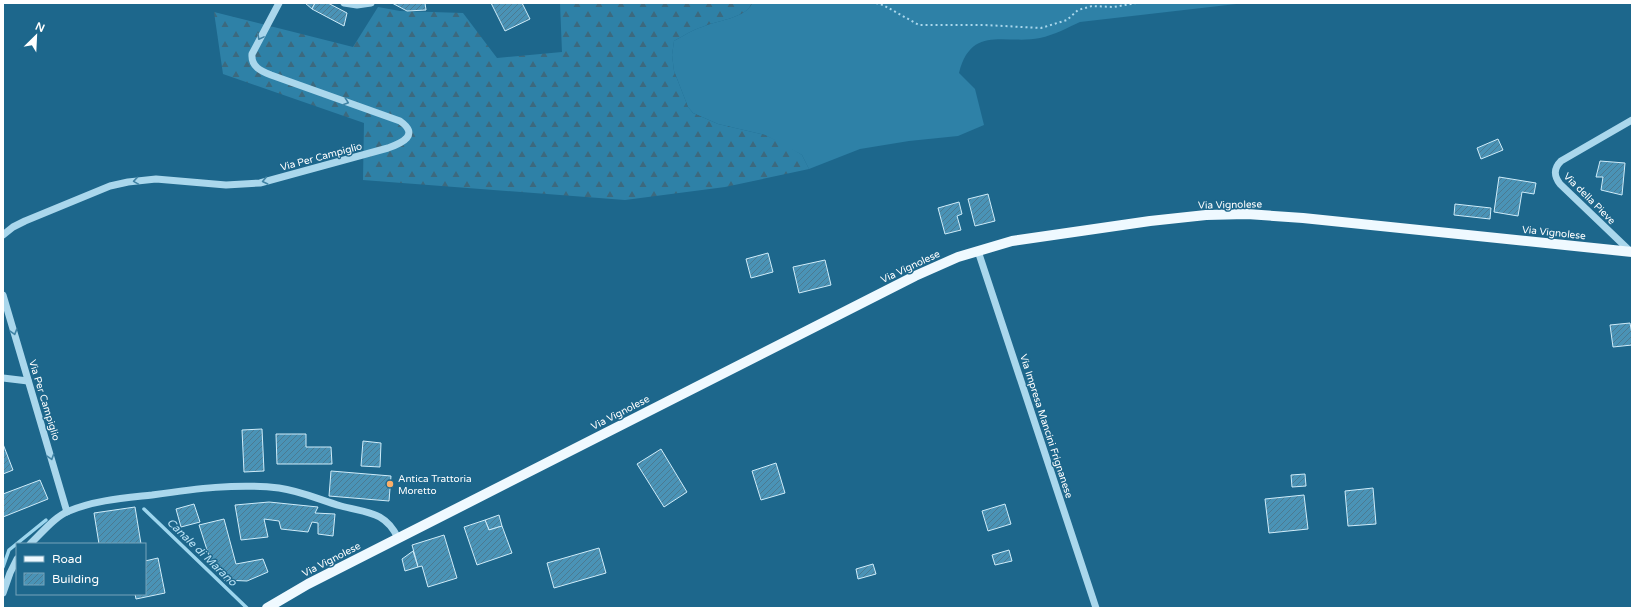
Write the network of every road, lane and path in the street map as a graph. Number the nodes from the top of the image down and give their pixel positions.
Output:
1 (279, 3) edge
2 (344, 3) edge
3 (371, 3) edge
4 (876, 3) edge
5 (1136, 3) edge
6 (1632, 120) edge
7 (3, 235) edge
8 (978, 251) junction
9 (1632, 252) edge
10 (3, 295) edge
11 (3, 378) edge
12 (28, 381) junction
13 (67, 512) junction
14 (398, 538) junction
15 (31, 543) edge
16 (16, 561) edge
17 (3, 593) edge
18 (267, 608) edge
19 (1096, 608) edge

1 -> 7 street, Via Per Campiglio
2 - 3 street
4 - 5 path
6 - 9 street, Via della Pieve
8 - 9 main road, Via Vignolese
8 - 14 main road, Via Vignolese
8 - 19 street, Via Impresa Mancini Frignanese
10 -> 12 street, Via Per Campiglio
11 - 12 street
12 -> 13 street, Via Per Campiglio
13 - 14 street
13 - 15 street
14 - 18 main road, Via Vignolese
16 - 17 street

